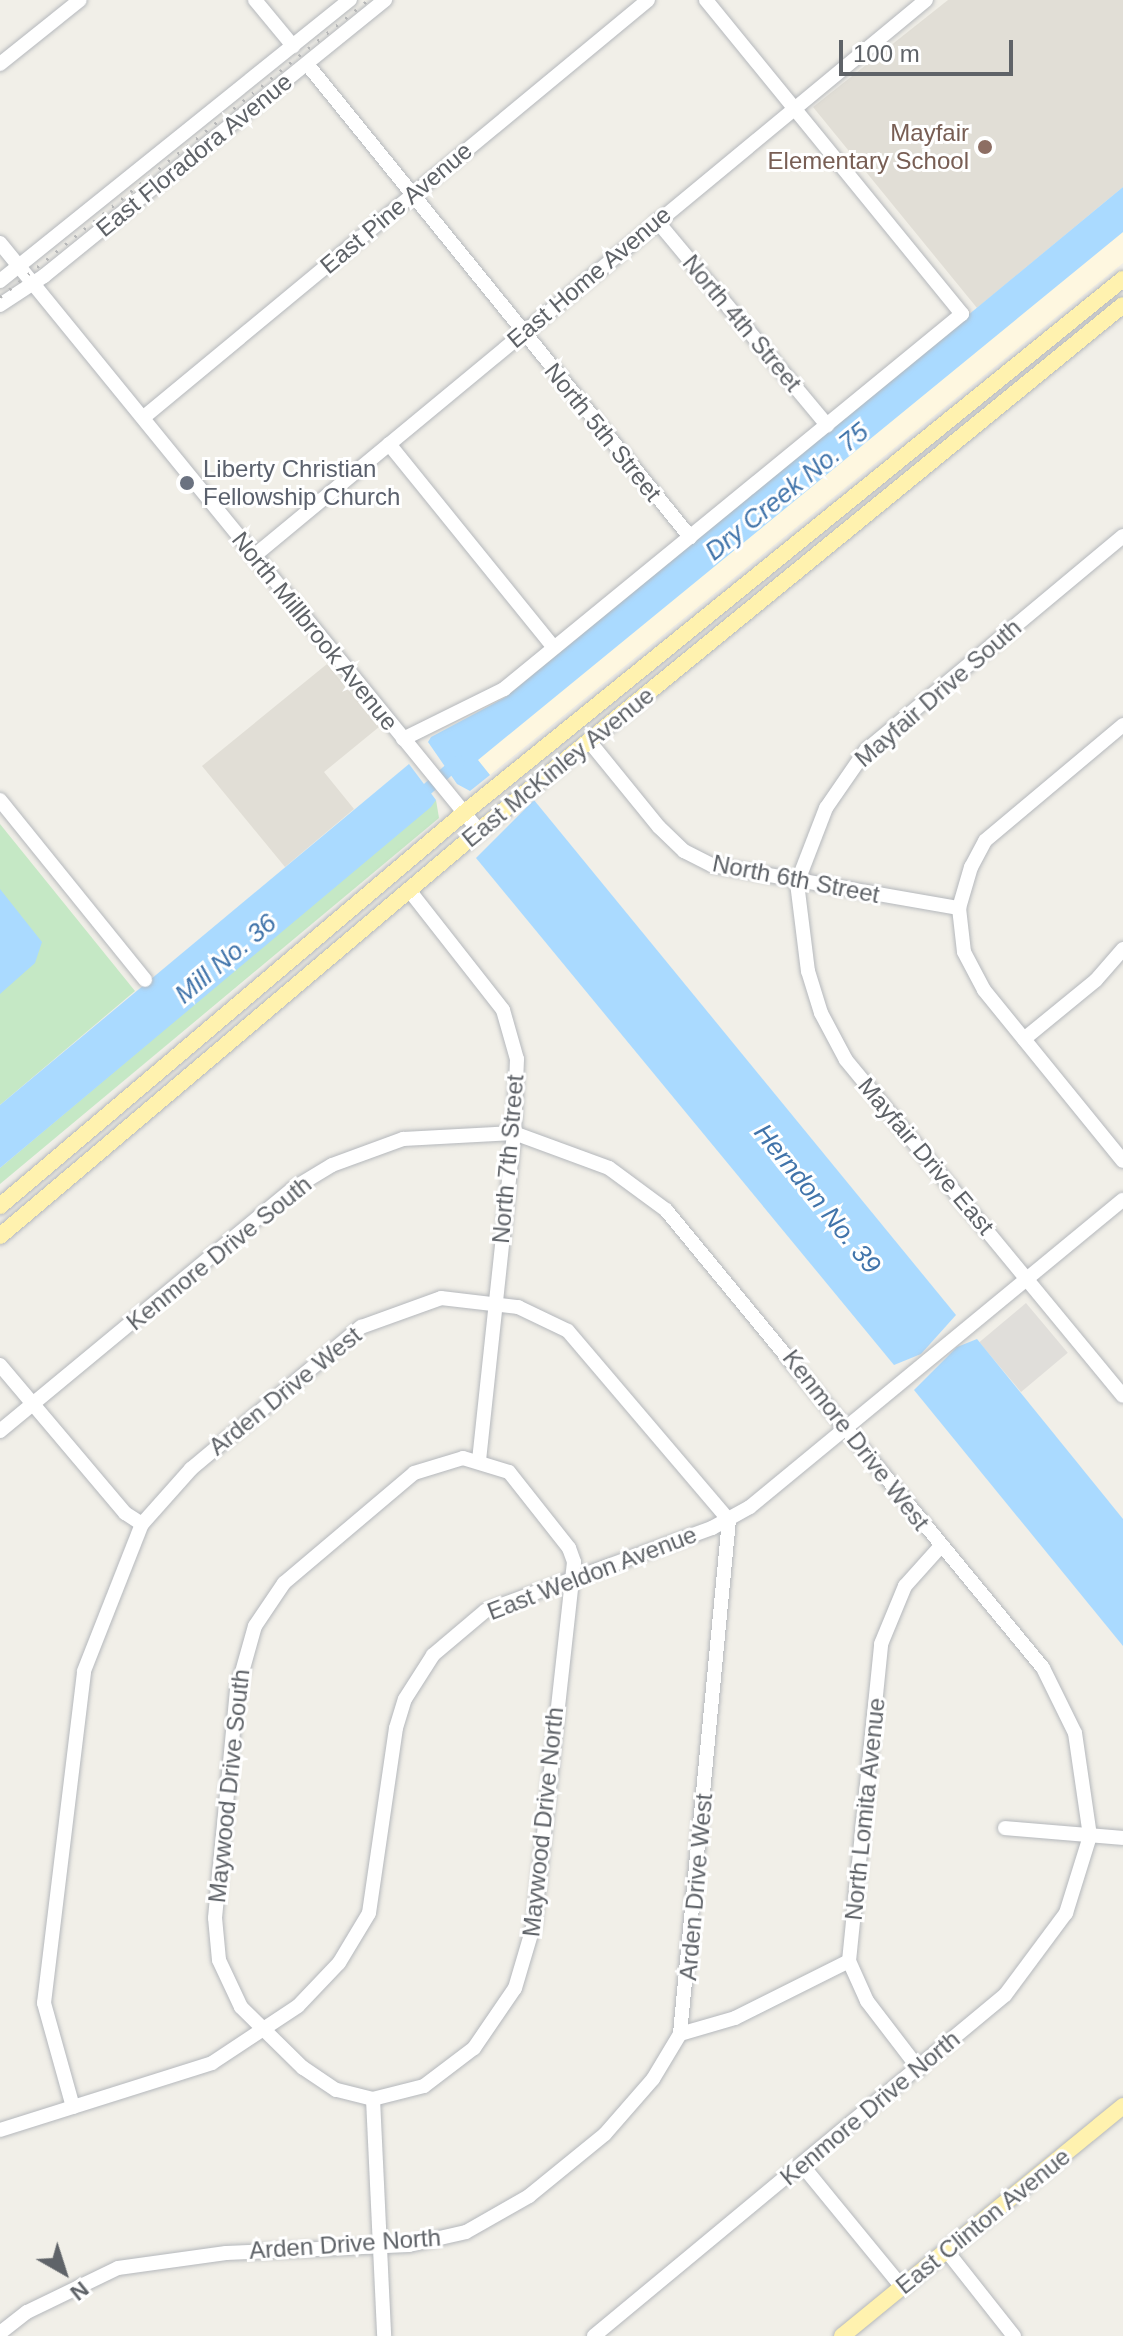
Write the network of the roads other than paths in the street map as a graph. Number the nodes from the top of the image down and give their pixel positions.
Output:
1 (80, 0) edge
2 (255, 0) edge
3 (350, 0) edge
4 (385, 0) edge
5 (648, 0) edge
6 (706, 0) edge
7 (926, 0) edge
8 (293, 46) junction
9 (0, 64) edge
10 (307, 64) junction
11 (794, 108) junction
12 (413, 194) junction
13 (657, 221) junction
14 (0, 243) edge
15 (19, 267) junction
16 (1123, 279) edge
17 (0, 281) edge
18 (32, 283) junction
19 (0, 305) edge
20 (1123, 305) edge
21 (522, 333) junction
22 (144, 417) junction
23 (827, 425) junction
24 (389, 444) junction
25 (1123, 536) edge
26 (690, 537) junction
27 (254, 556) junction
28 (690, 630) junction
29 (554, 648) junction
30 (1123, 725) edge
31 (403, 739) junction
32 (589, 741) junction
33 (0, 800) edge
34 (464, 813) junction
35 (479, 831) junction
36 (797, 883) junction
37 (409, 890) junction
38 (959, 908) junction
39 (318, 939) junction
40 (1123, 949) edge
41 (145, 980) dead end
42 (251, 1026) junction
43 (1024, 1039) junction
44 (514, 1133) junction
45 (1123, 1161) edge
46 (1123, 1200) edge
47 (0, 1206) edge
48 (0, 1236) edge
49 (1027, 1278) junction
50 (494, 1301) junction
51 (0, 1365) edge
52 (1123, 1396) edge
53 (32, 1404) junction
54 (846, 1426) junction
55 (0, 1431) edge
56 (479, 1461) junction
57 (729, 1520) junction
58 (142, 1524) junction
59 (940, 1547) junction
60 (573, 1577) junction
61 (1005, 1828) dead end
62 (1090, 1836) junction
63 (1123, 1838) edge
64 (849, 1961) junction
65 (265, 2033) junction
66 (680, 2034) junction
67 (919, 2069) junction
68 (373, 2099) junction
69 (1123, 2106) edge
70 (73, 2107) junction
71 (0, 2130) edge
72 (802, 2165) junction
73 (378, 2246) junction
74 (946, 2250) junction
75 (902, 2287) junction
76 (0, 2333) edge
77 (384, 2336) edge
78 (594, 2336) edge
79 (842, 2336) edge
80 (1014, 2336) edge

1 - 9 street
2 - 8 street
3 - 8 street, East Floradora Avenue
4 - 10 street, East Floradora Avenue
5 - 12 street, East Pine Avenue
6 - 11 street
7 - 11 street, East Home Avenue
8 - 15 street, East Floradora Avenue
10 - 12 street, North 5th Street
10 - 18 street, East Floradora Avenue
11 - 13 street, East Home Avenue
11 - 23 street
12 - 21 street, North 5th Street
12 - 22 street, East Pine Avenue
13 - 21 street, East Home Avenue
13 - 23 street, North 4th Street
14 - 15 street, North Millbrook Avenue
15 - 17 street, East Floradora Avenue
15 - 18 street, North Millbrook Avenue
16 - 28 main road, East McKinley Avenue
18 - 19 street, East Floradora Avenue
18 - 22 street, North Millbrook Avenue
20 - 32 main road, East McKinley Avenue
21 - 24 street, East Home Avenue
21 - 26 street, North 5th Street
22 - 27 street, North Millbrook Avenue
23 - 26 street
24 - 27 street, East Home Avenue
24 - 29 street
25 - 36 street, Mayfair Drive South
26 - 29 street
27 - 31 street, North Millbrook Avenue
28 - 32 main road
28 - 34 main road, East McKinley Avenue
29 - 31 street
30 - 38 street
31 - 34 street, North Millbrook Avenue
32 - 35 main road, East McKinley Avenue
32 - 36 street, North 6th Street
33 - 41 street
34 - 35 street, North Millbrook Avenue
34 - 39 main road, East McKinley Avenue
35 - 37 main road, East McKinley Avenue
36 - 38 street, North 6th Street
36 - 49 street, Mayfair Drive East
37 - 42 main road, East McKinley Avenue
37 - 44 street, North 7th Street
38 - 43 street
39 - 42 main road
39 - 47 main road, East McKinley Avenue
40 - 43 street
42 - 48 main road, East McKinley Avenue
43 - 45 street
44 - 50 street, North 7th Street
44 - 53 street, Kenmore Drive South
44 - 54 street, Kenmore Drive West
46 - 49 street, East Weldon Avenue
49 - 52 street, Mayfair Drive East
49 - 54 street, East Weldon Avenue
50 - 56 street, North 7th Street
50 - 57 street, Arden Drive West
50 - 58 street, Arden Drive West
51 - 53 street
53 - 55 street, Kenmore Drive South
53 - 58 street
54 - 57 street, East Weldon Avenue
54 - 59 street, Kenmore Drive West
56 - 60 street
56 - 65 street, Maywood Drive South
57 - 60 street, East Weldon Avenue
57 - 66 street, Arden Drive West
58 - 70 street, Arden Drive West
59 - 62 street, Kenmore Drive West
59 - 64 street, North Lomita Avenue
60 - 65 street, East Weldon Avenue
60 - 68 street, Maywood Drive North
61 - 62 street
62 - 63 street
62 - 67 street, Kenmore Drive North
64 - 66 street
64 - 67 street, North Lomita Avenue
65 - 68 street
65 - 70 street, East Weldon Avenue
66 - 73 street, Arden Drive North
67 - 72 street, Kenmore Drive North
68 - 73 street
69 - 74 main road, East Clinton Avenue
70 - 71 street, East Weldon Avenue
72 - 75 street
72 - 78 street, Kenmore Drive North
73 - 76 street, Arden Drive North
73 - 77 street
74 - 75 main road, East Clinton Avenue
74 - 80 street
75 - 79 main road, East Clinton Avenue

